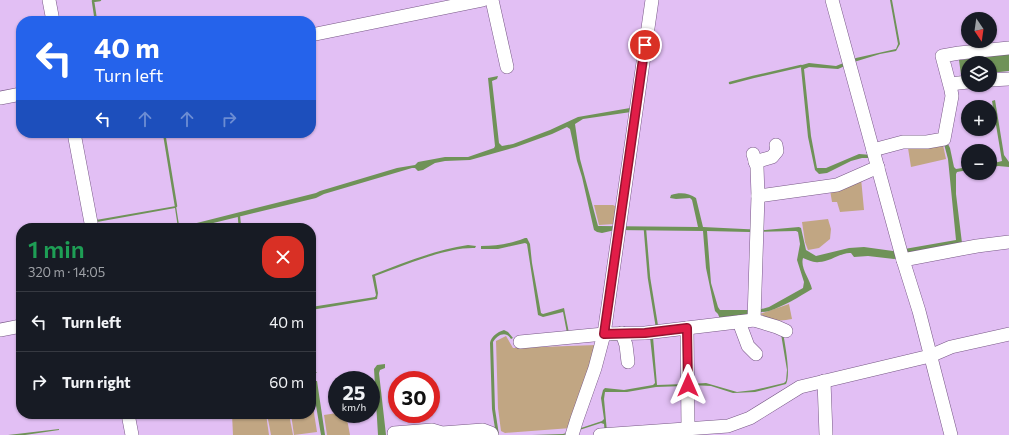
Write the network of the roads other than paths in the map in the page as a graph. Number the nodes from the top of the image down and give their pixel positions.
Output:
1 (49, 0) edge
2 (483, 0) edge
3 (492, 0) edge
4 (652, 0) edge
5 (832, 0) edge
6 (459, 2) edge
7 (52, 16) edge
8 (316, 34) edge
9 (1009, 48) edge
10 (507, 67) dead end
11 (1009, 79) edge
12 (997, 80) edge
13 (961, 83) edge
14 (950, 84) junction
15 (16, 95) edge
16 (0, 98) edge
17 (75, 138) edge
18 (776, 145) dead end
19 (873, 150) junction
20 (878, 167) junction
21 (758, 196) junction
22 (91, 223) edge
23 (1009, 242) edge
24 (903, 260) junction
25 (754, 320) junction
26 (739, 322) junction
27 (16, 327) edge
28 (687, 328) junction
29 (0, 330) edge
30 (786, 331) dead end
31 (622, 333) junction
32 (604, 334) junction
33 (1009, 334) edge
34 (520, 342) dead end
35 (756, 354) dead end
36 (930, 356) junction
37 (628, 362) dead end
38 (824, 381) junction
39 (129, 419) edge
40 (687, 431) edge
41 (394, 433) dead end
42 (132, 435) edge
43 (492, 435) edge
44 (572, 435) edge
45 (600, 435) edge
46 (826, 435) edge
47 (952, 435) edge

1 - 7 street
2 - 6 street
3 - 10 street
4 - 32 street
5 - 19 street
6 - 8 street
9 - 14 street
11 - 12 street
13 - 14 street
14 - 19 street
15 - 16 street
17 - 22 street
18 - 21 street
19 - 20 street
20 - 21 street
20 - 24 street
21 - 25 street
23 - 24 street
24 - 36 street
25 - 26 street
25 - 30 street
26 - 28 street
26 - 35 street
27 - 29 street
28 - 31 street
28 - 40 street
31 - 32 street
31 - 37 street
32 - 34 street
32 - 44 street
33 - 36 street
36 - 38 street
36 - 47 street
38 - 40 street
38 - 46 street
39 - 42 street
40 - 45 street
41 - 43 street

